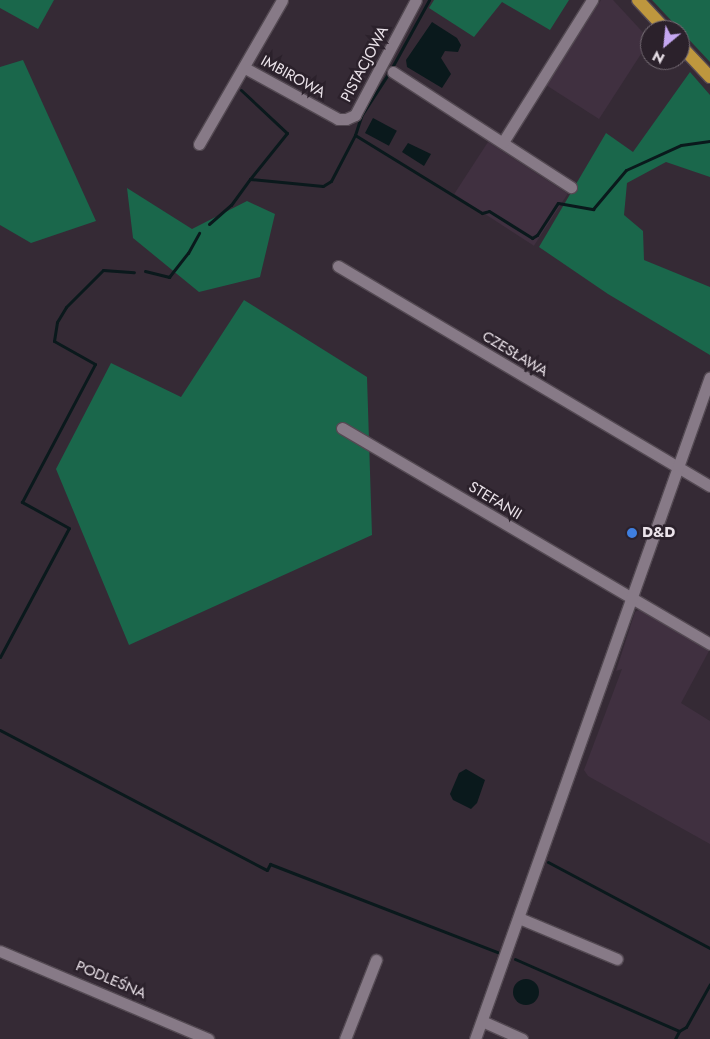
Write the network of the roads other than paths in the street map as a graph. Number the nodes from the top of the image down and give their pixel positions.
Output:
1 (282, 0) edge
2 (416, 0) edge
3 (592, 0) edge
4 (638, 0) edge
5 (657, 20) edge
6 (690, 56) edge
7 (245, 68) junction
8 (393, 72) dead end
9 (710, 77) edge
10 (354, 115) joint
11 (503, 142) junction
12 (199, 144) dead end
13 (571, 187) dead end
14 (338, 266) dead end
15 (710, 377) edge
16 (342, 428) dead end
17 (677, 467) junction
18 (710, 486) edge
19 (632, 601) junction
20 (710, 644) edge
21 (519, 918) junction
22 (0, 951) edge
23 (617, 959) dead end
24 (376, 960) dead end
25 (482, 1021) junction
26 (208, 1039) edge
27 (345, 1039) edge
28 (475, 1039) edge
29 (522, 1039) edge

1 - 7 street, IMBIROWA
2 - 10 street, PISTACJOWA
3 - 11 street
4 - 5 main road
6 - 9 main road
7 - 10 street, IMBIROWA
7 - 12 street, IMBIROWA
8 - 11 street
11 - 13 street
14 - 17 street, CZESŁAWA
15 - 17 street
16 - 19 street, STEFANII
17 - 18 street, CZESŁAWA
17 - 19 street
19 - 20 street, STEFANII
19 - 21 street
21 - 23 street
21 - 25 street
22 - 26 street, PODLEŚNA
24 - 27 street
25 - 28 street
25 - 29 street

